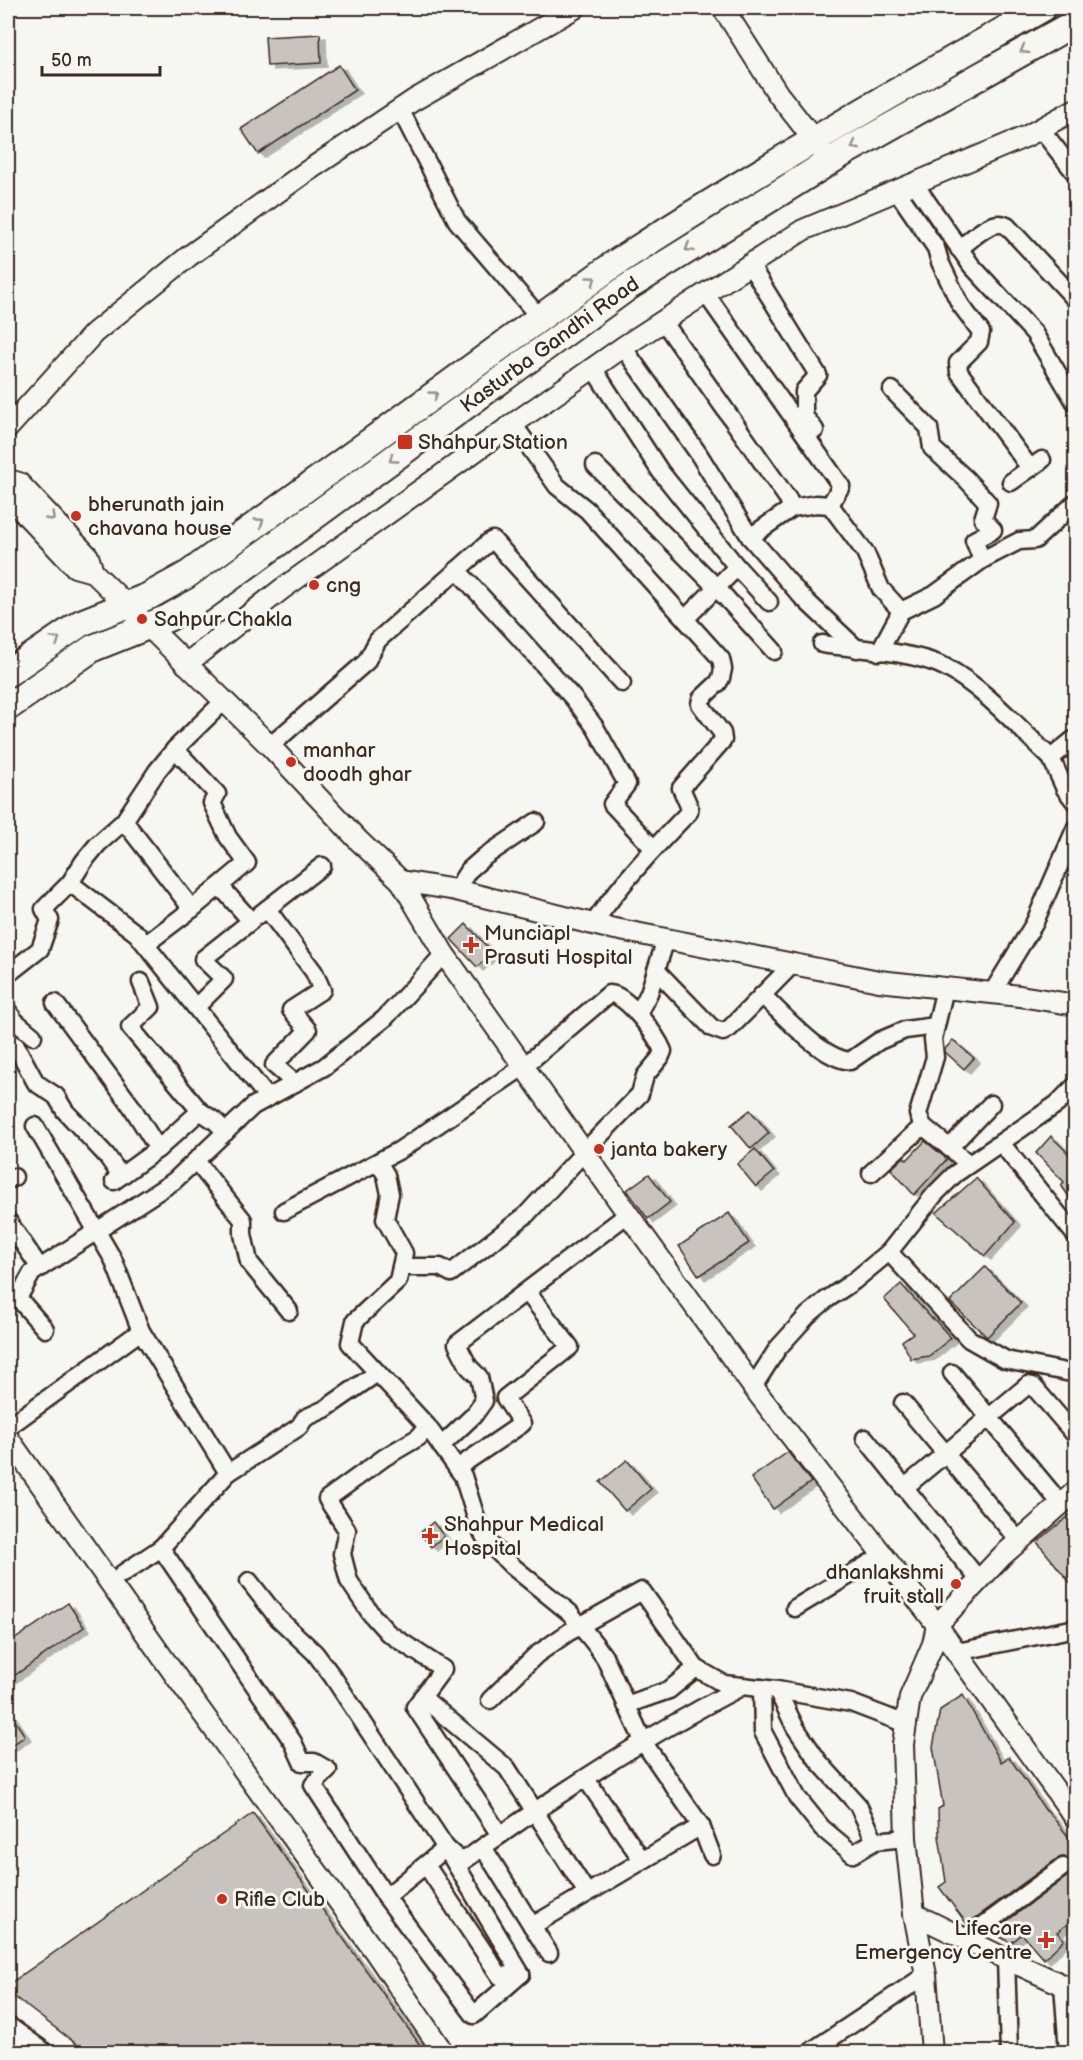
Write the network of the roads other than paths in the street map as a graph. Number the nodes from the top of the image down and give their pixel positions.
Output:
1 (549, 8) edge
2 (575, 8) edge
3 (723, 8) edge
4 (1043, 8) edge
5 (1071, 29) edge
6 (400, 109) junction
7 (1076, 109) edge
8 (1040, 129) junction
9 (814, 139) junction
10 (830, 161) junction
11 (1076, 174) edge
12 (905, 187) junction
13 (959, 249) junction
14 (750, 265) junction
15 (706, 294) junction
16 (1076, 300) edge
17 (540, 318) junction
18 (663, 321) junction
19 (623, 347) junction
20 (593, 368) junction
21 (892, 390) dead end
22 (1076, 404) edge
23 (8, 410) edge
24 (513, 424) junction
25 (8, 428) edge
26 (811, 444) junction
27 (596, 465) dead end
28 (8, 480) edge
29 (1011, 482) dead end
30 (8, 496) edge
31 (1076, 502) edge
32 (830, 505) junction
33 (792, 508) junction
34 (750, 537) junction
35 (982, 560) junction
36 (737, 567) junction
37 (457, 570) junction
38 (93, 572) junction
39 (716, 587) junction
40 (769, 602) dead end
41 (127, 605) junction
42 (901, 611) junction
43 (686, 618) junction
44 (148, 626) junction
45 (822, 644) dead end
46 (857, 648) junction
47 (774, 651) dead end
48 (879, 652) junction
49 (186, 664) junction
50 (8, 673) edge
51 (622, 683) dead end
52 (224, 700) junction
53 (8, 706) edge
54 (1076, 741) edge
55 (270, 746) junction
56 (175, 749) junction
57 (1051, 758) junction
58 (1076, 803) edge
59 (124, 821) junction
60 (536, 822) dead end
61 (1076, 827) edge
62 (654, 849) junction
63 (322, 866) dead end
64 (401, 881) junction
65 (70, 883) junction
66 (220, 885) junction
67 (456, 890) junction
68 (192, 909) junction
69 (267, 909) junction
70 (251, 921) junction
71 (594, 924) junction
72 (666, 939) junction
73 (146, 944) junction
74 (444, 954) junction
75 (793, 964) junction
76 (656, 970) junction
77 (8, 974) edge
78 (141, 982) dead end
79 (945, 988) junction
80 (992, 993) junction
81 (762, 995) junction
82 (55, 1004) dead end
83 (1076, 1005) edge
84 (196, 1007) junction
85 (8, 1011) edge
86 (639, 1014) junction
87 (936, 1026) junction
88 (33, 1036) dead end
89 (8, 1041) edge
90 (523, 1067) junction
91 (295, 1083) junction
92 (1076, 1085) edge
93 (268, 1098) junction
94 (991, 1104) dead end
95 (200, 1111) junction
96 (35, 1126) dead end
97 (923, 1126) junction
98 (226, 1132) junction
99 (1001, 1143) junction
100 (949, 1148) junction
101 (158, 1149) junction
102 (585, 1151) junction
103 (196, 1161) junction
104 (378, 1162) junction
105 (968, 1163) junction
106 (871, 1173) dead end
107 (284, 1211) dead end
108 (628, 1214) junction
109 (8, 1221) edge
110 (96, 1232) junction
111 (1076, 1236) edge
112 (889, 1252) junction
113 (401, 1267) junction
114 (40, 1268) junction
115 (527, 1292) junction
116 (289, 1311) dead end
117 (45, 1329) dead end
118 (141, 1331) junction
119 (377, 1373) junction
120 (952, 1373) dead end
121 (1076, 1374) edge
122 (753, 1387) junction
123 (903, 1403) dead end
124 (988, 1417) junction
125 (427, 1426) junction
126 (8, 1427) edge
127 (1076, 1436) edge
128 (8, 1438) edge
129 (865, 1438) dead end
130 (441, 1446) junction
131 (945, 1453) junction
132 (458, 1468) junction
133 (228, 1473) junction
134 (904, 1488) junction
135 (1068, 1498) edge
136 (1019, 1541) junction
137 (161, 1548) junction
138 (883, 1555) junction
139 (122, 1574) dead end
140 (979, 1580) junction
141 (249, 1581) dead end
142 (795, 1608) dead end
143 (937, 1624) junction
144 (580, 1625) junction
145 (1074, 1631) edge
146 (957, 1652) junction
147 (696, 1668) junction
148 (743, 1686) junction
149 (769, 1689) junction
150 (422, 1697) junction
151 (490, 1700) dead end
152 (626, 1705) junction
153 (906, 1724) junction
154 (644, 1743) junction
155 (586, 1779) junction
156 (535, 1812) junction
157 (1076, 1819) edge
158 (700, 1826) junction
159 (500, 1835) junction
160 (906, 1838) junction
161 (875, 1841) junction
162 (483, 1847) junction
163 (446, 1848) junction
164 (712, 1855) dead end
165 (642, 1860) junction
166 (426, 1865) junction
167 (1063, 1867) dead end
168 (586, 1893) junction
169 (386, 1897) junction
170 (914, 1914) junction
171 (532, 1926) junction
172 (966, 1938) junction
173 (549, 1953) dead end
174 (1006, 1959) junction
175 (521, 1974) junction
176 (926, 1975) junction
177 (1069, 1986) edge
178 (8, 2029) edge
179 (8, 2047) edge
180 (15, 2052) edge
181 (40, 2052) edge
182 (443, 2052) edge
183 (810, 2052) edge
184 (932, 2052) edge
185 (1009, 2052) edge
186 (1068, 2052) edge

1 - 23 street
2 - 6 street
3 - 9 street
4 - 9 main road, Kasturba Gandhi Road
5 -> 10 main road, Kasturba Gandhi Road
6 - 17 street
6 - 25 street
7 - 8 street
8 - 11 street
8 - 12 street
9 - 10 street
17 -> 9 main road, Kasturba Gandhi Road
10 -> 44 main road, Kasturba Gandhi Road
12 - 13 street
12 - 14 street
12 - 29 street
13 - 16 street
13 - 22 street
14 - 15 street
14 - 26 street
15 - 18 street
15 - 26 street
41 -> 17 main road, Kasturba Gandhi Road
18 - 19 street
18 - 33 street
19 - 20 street
19 - 34 street
20 - 24 street
20 - 36 street
21 - 35 street
24 - 43 street
24 - 49 street
26 - 32 street
27 - 39 street
28 -> 38 street
30 - 38 street
31 - 35 street
32 - 33 street
32 - 42 street
33 - 34 street
34 - 46 street
35 - 42 street
36 - 39 street
36 - 40 street
37 - 51 street
37 - 55 street
37 - 62 street
38 - 41 street
39 - 43 street
39 - 47 street
41 - 44 street
50 -> 41 main road, Kasturba Gandhi Road
42 - 48 street
43 - 62 street
44 - 49 street
44 - 53 main road, Kasturba Gandhi Road
45 - 46 street
46 - 48 street
48 - 57 street
49 - 52 street
52 - 55 street
52 - 56 street
54 - 57 street
55 - 64 street
56 - 59 street
56 - 66 street
57 - 58 street
59 - 65 street
59 - 68 street
60 - 67 street
61 - 80 street
62 - 71 street
63 - 69 street
64 - 67 street
64 - 74 street
65 - 73 street
65 - 77 street
66 - 68 street
66 - 70 street
67 - 71 street
68 - 73 street
69 - 70 street
69 - 91 street
70 - 84 street
71 - 72 street
72 - 75 street
72 - 76 street
73 - 84 street
74 - 90 street
74 - 91 street
75 - 79 street
75 - 81 street
76 - 81 street
76 - 86 street
78 - 95 street
79 - 80 street
79 - 87 street
80 - 83 street
81 - 87 street
82 - 101 street
84 - 93 street
85 - 88 street
86 - 90 street
86 - 102 street
87 - 97 street
89 - 101 street
90 - 102 street
90 - 104 street
91 - 93 street
92 - 99 street
93 - 98 street
94 - 100 street
95 - 98 street
95 - 101 street
96 - 110 street
97 - 100 street
97 - 106 street
98 - 103 street
99 - 105 street
99 - 111 street
100 - 105 street
102 - 108 street
102 - 113 street
103 - 110 street
103 - 116 street
104 - 107 street
104 - 113 street
105 - 112 street
108 - 115 street
108 - 122 street
109 - 114 street
110 - 114 street
110 - 118 street
112 - 121 street
112 - 122 street
113 - 119 street
114 - 117 street
115 - 130 street
115 - 132 street
118 - 126 street
118 - 133 street
119 - 125 street
119 - 133 street
120 - 124 street
122 - 138 street
123 - 131 street
124 - 127 street
124 - 131 street
124 - 135 street
125 - 130 street
125 - 150 street
128 - 182 street
129 - 134 street
130 - 132 street
131 - 134 street
131 - 136 street
132 - 144 street
133 - 137 street
134 - 140 street
135 - 136 street
136 - 140 street
137 - 139 street
137 - 169 street
138 - 142 street
138 - 143 street
140 - 143 street
141 - 163 street
143 - 146 street
143 - 153 street
144 - 147 street
144 - 151 street
144 - 152 street
145 - 146 street
146 - 157 street
147 - 148 street
147 - 152 street
148 - 149 street
148 - 154 street
149 - 153 street
149 - 161 street
149 - 161 street
150 - 156 street
150 - 159 street
152 - 154 street
153 - 160 street
154 - 155 street
154 - 158 street
155 - 156 street
155 - 165 street
156 - 159 street
156 - 168 street
158 - 164 street
158 - 165 street
159 - 162 street
160 - 161 street
160 - 170 street
162 - 163 street
162 - 171 street
163 - 166 street
163 - 175 street
165 - 168 street
166 - 169 street
166 - 175 street
167 - 172 street
168 - 171 street
169 - 175 street
170 - 172 street
170 - 176 street
171 - 173 street
172 - 174 street
174 - 177 street
174 - 185 street
176 - 183 street
176 - 184 street
177 - 186 street
178 - 181 main road
179 - 180 main road

